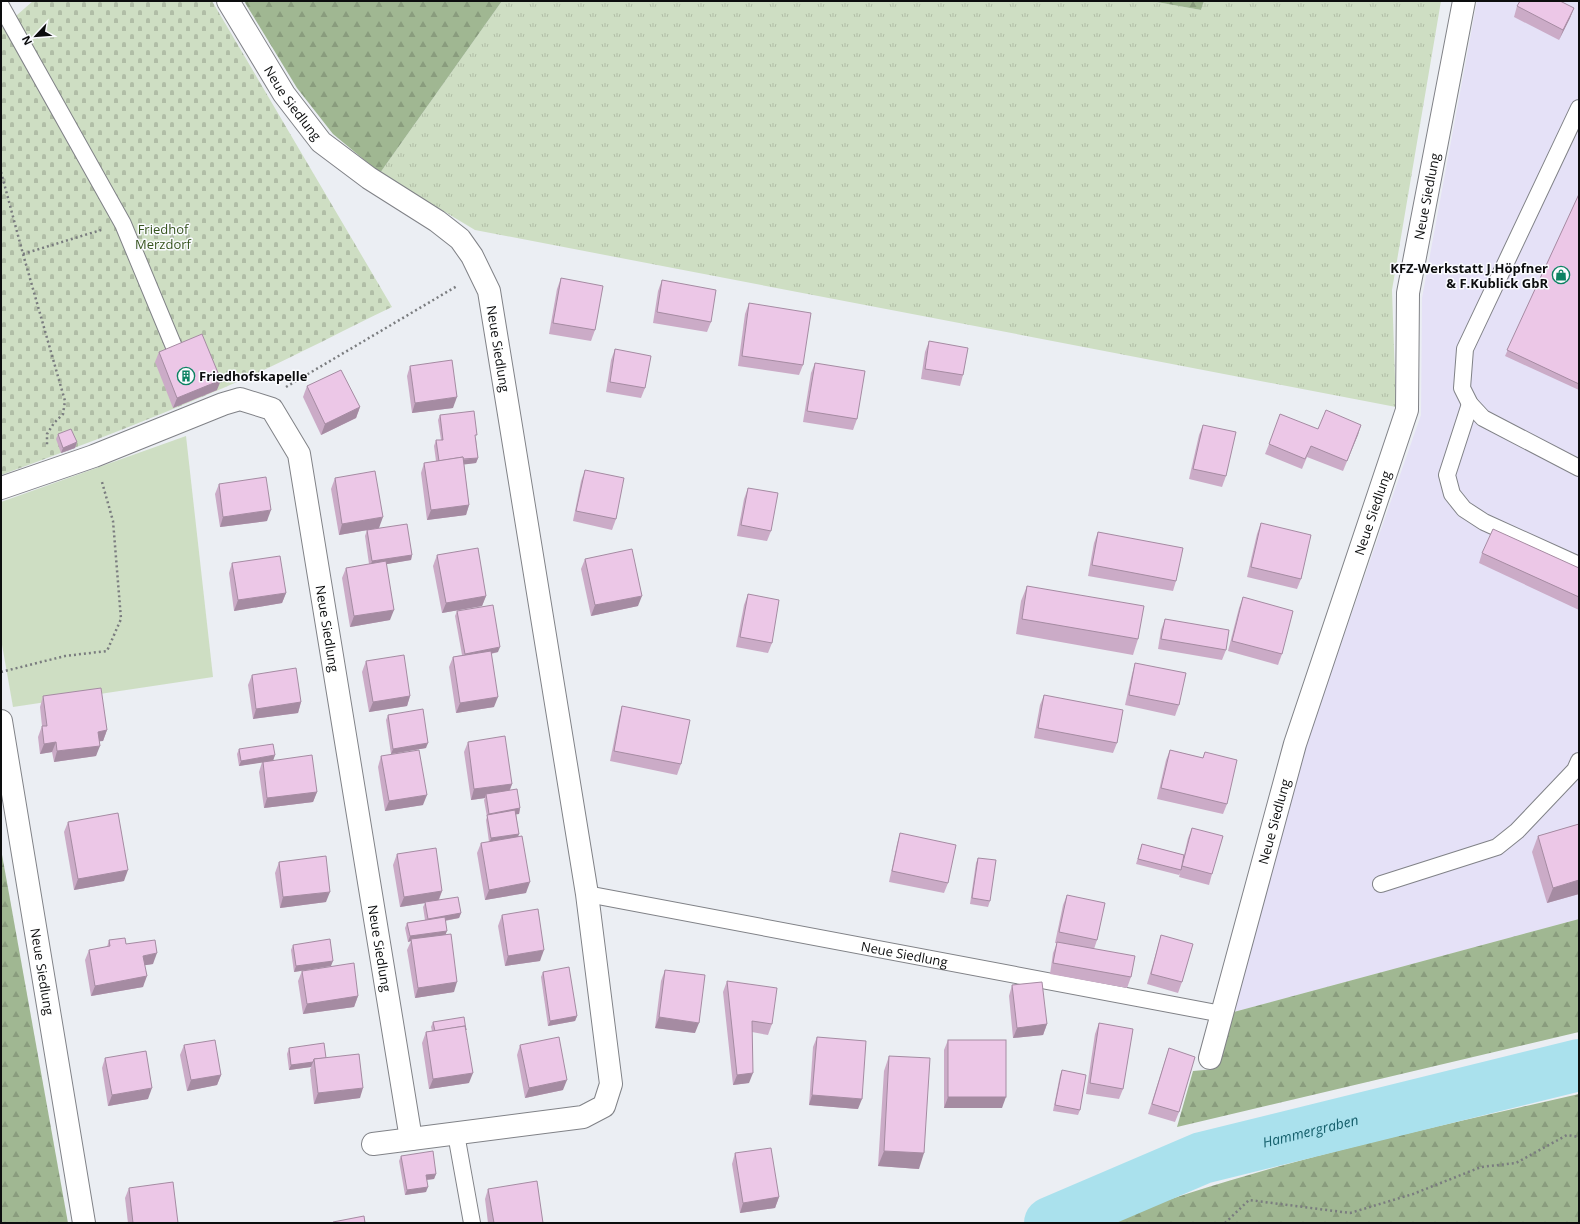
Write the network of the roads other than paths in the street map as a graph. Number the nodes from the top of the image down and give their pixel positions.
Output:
1 (228, 1) edge
2 (1464, 1) edge
3 (1, 6) edge
4 (1579, 108) edge
5 (177, 354) edge
6 (1470, 404) junction
7 (1579, 468) edge
8 (1, 488) edge
9 (1579, 565) edge
10 (1, 721) edge
11 (1579, 761) edge
12 (1381, 884) dead end
13 (587, 894) junction
14 (1222, 1014) junction
15 (1210, 1058) dead end
16 (456, 1134) junction
17 (410, 1140) junction
18 (373, 1144) dead end
19 (84, 1223) edge
20 (472, 1223) edge

1 - 13 street, Neue Siedlung
2 - 14 street, Neue Siedlung
3 - 5 lane
4 - 6 lane
6 - 7 lane
6 - 9 lane
8 - 17 street, Neue Siedlung
10 - 19 street, Neue Siedlung
11 - 12 lane
13 - 14 lane, Neue Siedlung
13 - 16 street, Neue Siedlung
14 - 15 street, Neue Siedlung
16 - 17 street, Neue Siedlung
16 - 20 lane
17 - 18 street, Neue Siedlung

